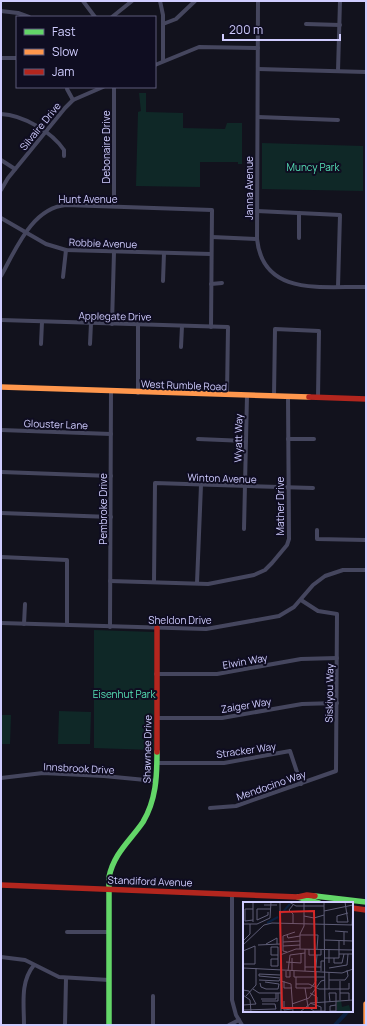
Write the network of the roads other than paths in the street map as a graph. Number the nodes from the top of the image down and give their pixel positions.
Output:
1 (83, 1) edge
2 (132, 1) edge
3 (160, 1) edge
4 (195, 1) edge
5 (258, 1) edge
6 (340, 1) edge
7 (1, 11) edge
8 (27, 16) edge
9 (94, 16) edge
10 (113, 16) edge
11 (163, 24) junction
12 (306, 24) dead end
13 (340, 25) junction
14 (258, 48) junction
15 (1, 58) edge
16 (16, 58) edge
17 (163, 61) junction
18 (156, 64) edge
19 (258, 69) junction
20 (338, 71) junction
21 (366, 72) edge
22 (101, 88) edge
23 (114, 88) edge
24 (67, 89) dead end
25 (73, 100) junction
26 (1, 114) edge
27 (258, 118) junction
28 (338, 120) dead end
29 (45, 133) junction
30 (64, 156) dead end
31 (1, 160) edge
32 (15, 169) junction
33 (1, 190) edge
34 (114, 206) junction
35 (257, 211) junction
36 (299, 213) junction
37 (1, 218) edge
38 (27, 233) junction
39 (212, 237) junction
40 (299, 238) dead end
41 (257, 239) junction
42 (66, 250) junction
43 (114, 252) junction
44 (164, 253) junction
45 (212, 254) junction
46 (1, 276) edge
47 (63, 277) dead end
48 (163, 281) dead end
49 (222, 283) dead end
50 (211, 284) junction
51 (338, 286) junction
52 (366, 287) edge
53 (1, 320) edge
54 (42, 322) junction
55 (91, 323) junction
56 (112, 324) junction
57 (138, 324) junction
58 (182, 326) junction
59 (211, 327) junction
60 (42, 344) dead end
61 (90, 344) dead end
62 (181, 347) dead end
63 (1, 387) edge
64 (111, 391) junction
65 (138, 393) junction
66 (227, 395) junction
67 (248, 396) junction
68 (274, 396) junction
69 (288, 397) junction
70 (318, 398) junction
71 (366, 399) edge
72 (1, 430) edge
73 (111, 434) junction
74 (198, 439) dead end
75 (288, 439) junction
76 (314, 439) dead end
77 (246, 441) junction
78 (1, 472) edge
79 (111, 476) junction
80 (201, 485) junction
81 (245, 486) junction
82 (288, 488) junction
83 (313, 488) dead end
84 (1, 513) edge
85 (111, 517) junction
86 (244, 529) dead end
87 (317, 530) dead end
88 (366, 540) edge
89 (1, 557) edge
90 (366, 570) edge
91 (110, 581) junction
92 (154, 582) junction
93 (197, 583) junction
94 (301, 600) junction
95 (25, 604) dead end
96 (1, 623) edge
97 (24, 624) junction
98 (67, 625) junction
99 (110, 627) junction
100 (157, 628) junction
101 (337, 658) junction
102 (156, 674) junction
103 (337, 702) junction
104 (157, 718) junction
105 (157, 763) junction
106 (336, 771) joint
107 (1, 778) edge
108 (156, 781) junction
109 (301, 784) junction
110 (210, 808) dead end
111 (1, 885) edge
112 (109, 889) junction
113 (232, 894) junction
114 (298, 897) junction
115 (316, 902) edge
116 (366, 902) edge
117 (353, 908) edge
118 (366, 910) edge
119 (67, 932) dead end
120 (109, 932) junction
121 (1, 957) edge
122 (34, 965) junction
123 (66, 979) junction
124 (109, 980) junction
125 (153, 996) dead end
126 (366, 1004) edge
127 (239, 1020) junction
128 (24, 1025) edge
129 (66, 1025) edge
130 (109, 1025) edge
131 (153, 1025) edge
132 (228, 1025) edge
133 (242, 1025) edge
134 (366, 1025) edge

1 - 9 street
2 - 10 street
3 - 11 street
4 - 11 street
5 - 14 street, Janna Avenue
6 - 13 street
7 - 8 street
11 - 17 street
12 - 13 street
13 - 20 street
14 - 17 street
14 - 19 street, Janna Avenue
15 - 16 street
17 - 18 street
19 - 20 street
19 - 27 street, Janna Avenue
20 - 21 street
22 - 25 street, Silvaire Drive
23 - 34 street, Debonaire Drive
24 - 25 street
25 - 29 street, Silvaire Drive
26 - 29 street
27 - 28 street
27 - 35 street, Janna Avenue
29 - 30 street
29 - 32 street, Silvaire Drive
31 - 32 street
32 - 33 street, Silvaire Drive
34 - 38 street, Hunt Avenue
34 - 39 street, Hunt Avenue
35 - 36 street
35 - 41 street, Janna Avenue
36 - 40 street
36 - 51 street
37 - 38 street, Robbie Avenue
38 - 42 street, Robbie Avenue
38 - 46 street, Hunt Avenue
39 - 41 street
39 - 45 street
41 - 51 street, Janna Avenue
42 - 43 street, Robbie Avenue
42 - 47 street
43 - 44 street, Robbie Avenue
43 - 56 street
44 - 45 street, Robbie Avenue
44 - 48 street
45 - 50 street
49 - 50 street
50 - 59 street
51 - 52 street, Janna Avenue
53 - 54 street, Applegate Drive
54 - 55 street, Applegate Drive
54 - 60 street
55 - 56 street, Applegate Drive
55 - 61 street
56 - 57 street, Applegate Drive
57 - 58 street, Applegate Drive
57 - 65 street
58 - 59 street, Applegate Drive
58 - 62 street
59 - 66 street, Applegate Drive
63 - 64 street, West Rumble Road
64 - 65 street, West Rumble Road
64 - 73 street, Pembroke Drive
65 - 66 street, West Rumble Road
66 - 67 street, West Rumble Road
67 - 68 street, West Rumble Road
67 - 77 street, Wyatt Way
68 - 69 street, West Rumble Road
68 - 70 street
69 - 70 street, West Rumble Road
69 - 75 street, Mather Drive
70 - 71 street, West Rumble Road
72 - 73 street, Glouster Lane
73 - 79 street, Pembroke Drive
74 - 77 street
75 - 76 street
75 - 82 street, Mather Drive
77 - 81 street, Wyatt Way
78 - 79 street
79 - 85 street, Pembroke Drive
80 - 81 street, Winton Avenue
80 - 92 street, Winton Avenue
80 - 93 street
81 - 82 street, Winton Avenue
81 - 86 street, Wyatt Way
82 - 83 street, Winton Avenue
82 - 93 street, Mather Drive
84 - 85 street
85 - 91 street, Pembroke Drive
87 - 88 street
89 - 98 street
90 - 94 street, Sheldon Drive
91 - 92 street, Mather Drive
91 - 99 street, Pembroke Drive
92 - 93 street, Mather Drive
94 - 100 street, Sheldon Drive
94 - 101 street, Siskiyou Way
95 - 97 street
96 - 97 street, Sheldon Drive
97 - 98 street, Sheldon Drive
98 - 99 street, Sheldon Drive
99 - 100 street, Sheldon Drive
100 - 102 street, Shawnee Drive
101 - 102 street, Elwin Way
101 - 103 street, Siskiyou Way
102 - 104 street, Shawnee Drive
103 - 104 street, Zaiger Way
103 - 106 street, Siskiyou Way
104 - 105 street, Shawnee Drive
105 - 108 street, Shawnee Drive
105 - 109 street, Stracker Way
106 - 109 street, Mendocino Way
107 - 108 street, Innsbrook Drive
108 - 112 street, Shawnee Drive
109 - 110 street, Mendocino Way
111 - 112 street, Standiford Avenue
112 - 113 street, Standiford Avenue
112 - 120 street, Shawnee Drive
113 - 114 street, Standiford Avenue
113 - 127 street
114 - 115 street, Standiford Avenue
114 - 116 street, Standiford Avenue
117 - 118 street
119 - 120 street
120 - 124 street, Shawnee Drive
121 - 122 street
122 - 123 street
122 - 128 street
123 - 124 street
123 - 129 street
124 - 130 street, Shawnee Drive
125 - 131 street
126 - 134 street
127 - 132 street
127 - 133 street

